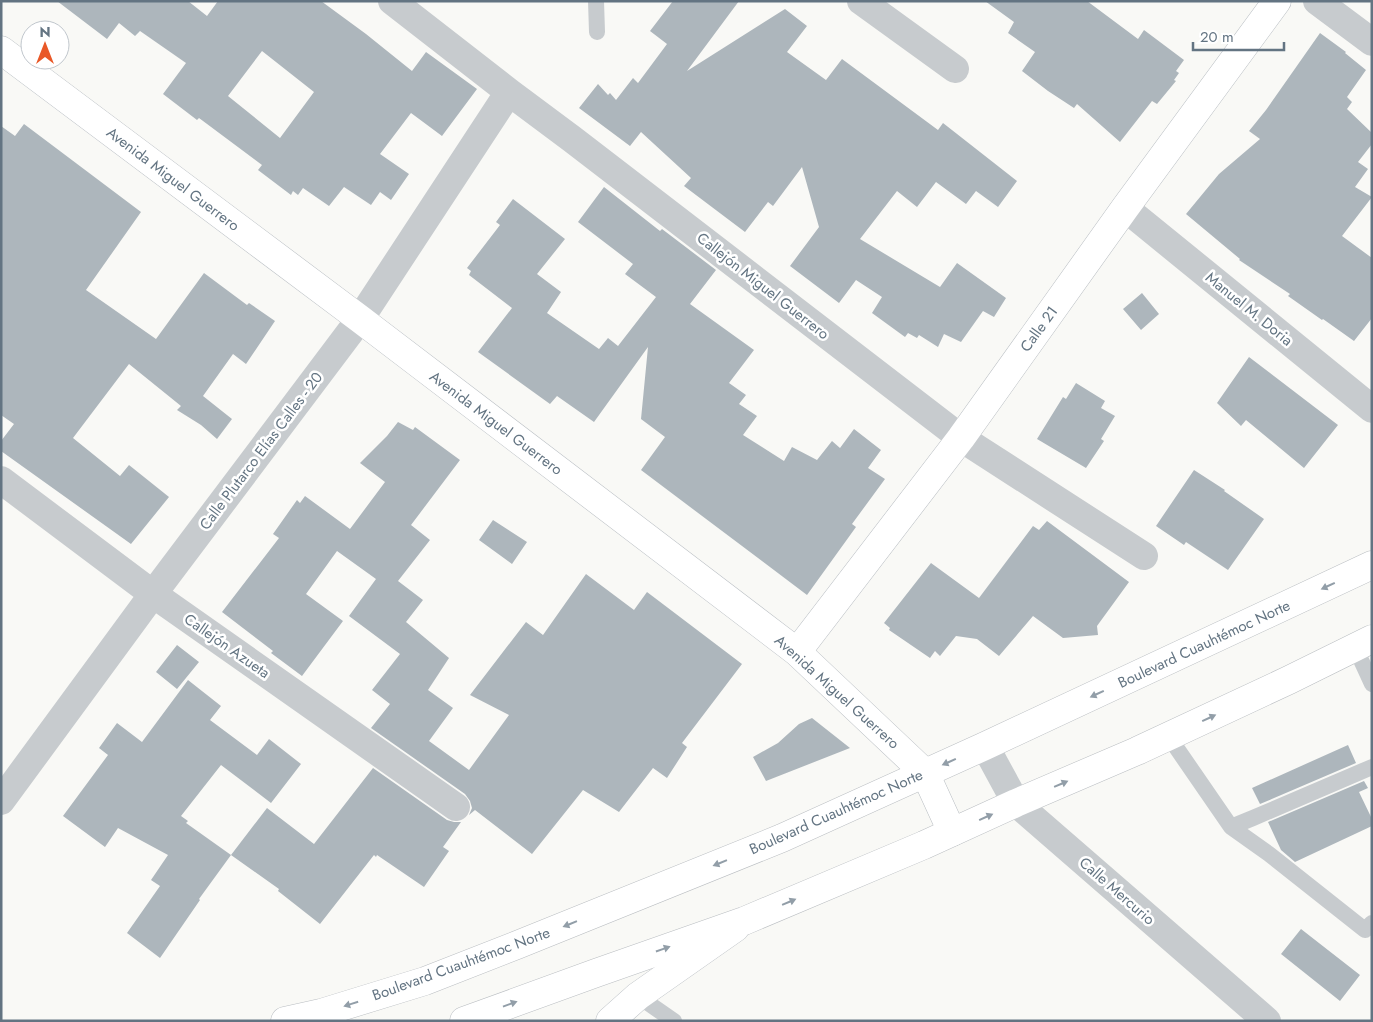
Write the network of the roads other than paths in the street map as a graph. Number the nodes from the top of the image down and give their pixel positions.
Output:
1 (392, 1) edge
2 (596, 1) edge
3 (861, 1) edge
4 (1277, 1) edge
5 (1317, 1) edge
6 (596, 32) dead end
7 (1372, 42) edge
8 (1, 50) edge
9 (955, 69) dead end
10 (508, 92) junction
11 (1126, 208) junction
12 (360, 319) junction
13 (1372, 409) edge
14 (961, 438) junction
15 (1, 480) edge
16 (1144, 556) dead end
17 (1372, 565) edge
18 (153, 594) junction
19 (1364, 643) edge
20 (797, 652) junction
21 (1372, 684) edge
22 (1169, 736) junction
23 (985, 746) junction
24 (1372, 767) edge
25 (925, 773) junction
26 (1, 801) edge
27 (1016, 803) junction
28 (456, 807) dead end
29 (1231, 827) junction
30 (952, 832) junction
31 (744, 921) junction
32 (1372, 923) edge
33 (638, 996) junction
34 (285, 1021) edge
35 (464, 1021) edge
36 (610, 1021) edge
37 (674, 1021) edge
38 (1267, 1021) edge

1 - 10 street, Callejón Miguel Guerrero
2 - 6 lane
3 - 9 street
4 - 11 street, Calle 21
5 - 7 street
8 - 12 street, Avenida Miguel Guerrero
10 - 12 street, Calle Plutarco Elías Calles - 20
10 - 14 street, Callejón Miguel Guerrero
11 - 13 street, Manuel M. Doria
11 - 14 street, Calle 21
12 - 18 street, Calle Plutarco Elías Calles - 20
12 - 20 street, Avenida Miguel Guerrero
14 - 16 street, Callejón Miguel Guerrero
14 - 20 street, Calle 21
15 - 18 street, Callejón Azueta
17 -> 23 street, Boulevard Cuauhtémoc Norte
18 - 26 street, Calle Plutarco Elías Calles - 20
18 - 28 street, Callejón Azueta
19 - 21 lane
22 -> 19 street
20 - 25 street, Avenida Miguel Guerrero
27 -> 22 street
22 - 29 lane
23 -> 25 street, Boulevard Cuauhtémoc Norte
23 - 27 street, Calle Mercurio
24 - 29 lane
25 - 30 street, Avenida Miguel Guerrero
25 -> 34 street, Boulevard Cuauhtémoc Norte
30 -> 27 street
27 - 38 street, Calle Mercurio
29 - 32 lane
31 -> 30 street
31 - 33 street
35 -> 31 street
33 - 36 street
33 - 37 lane

